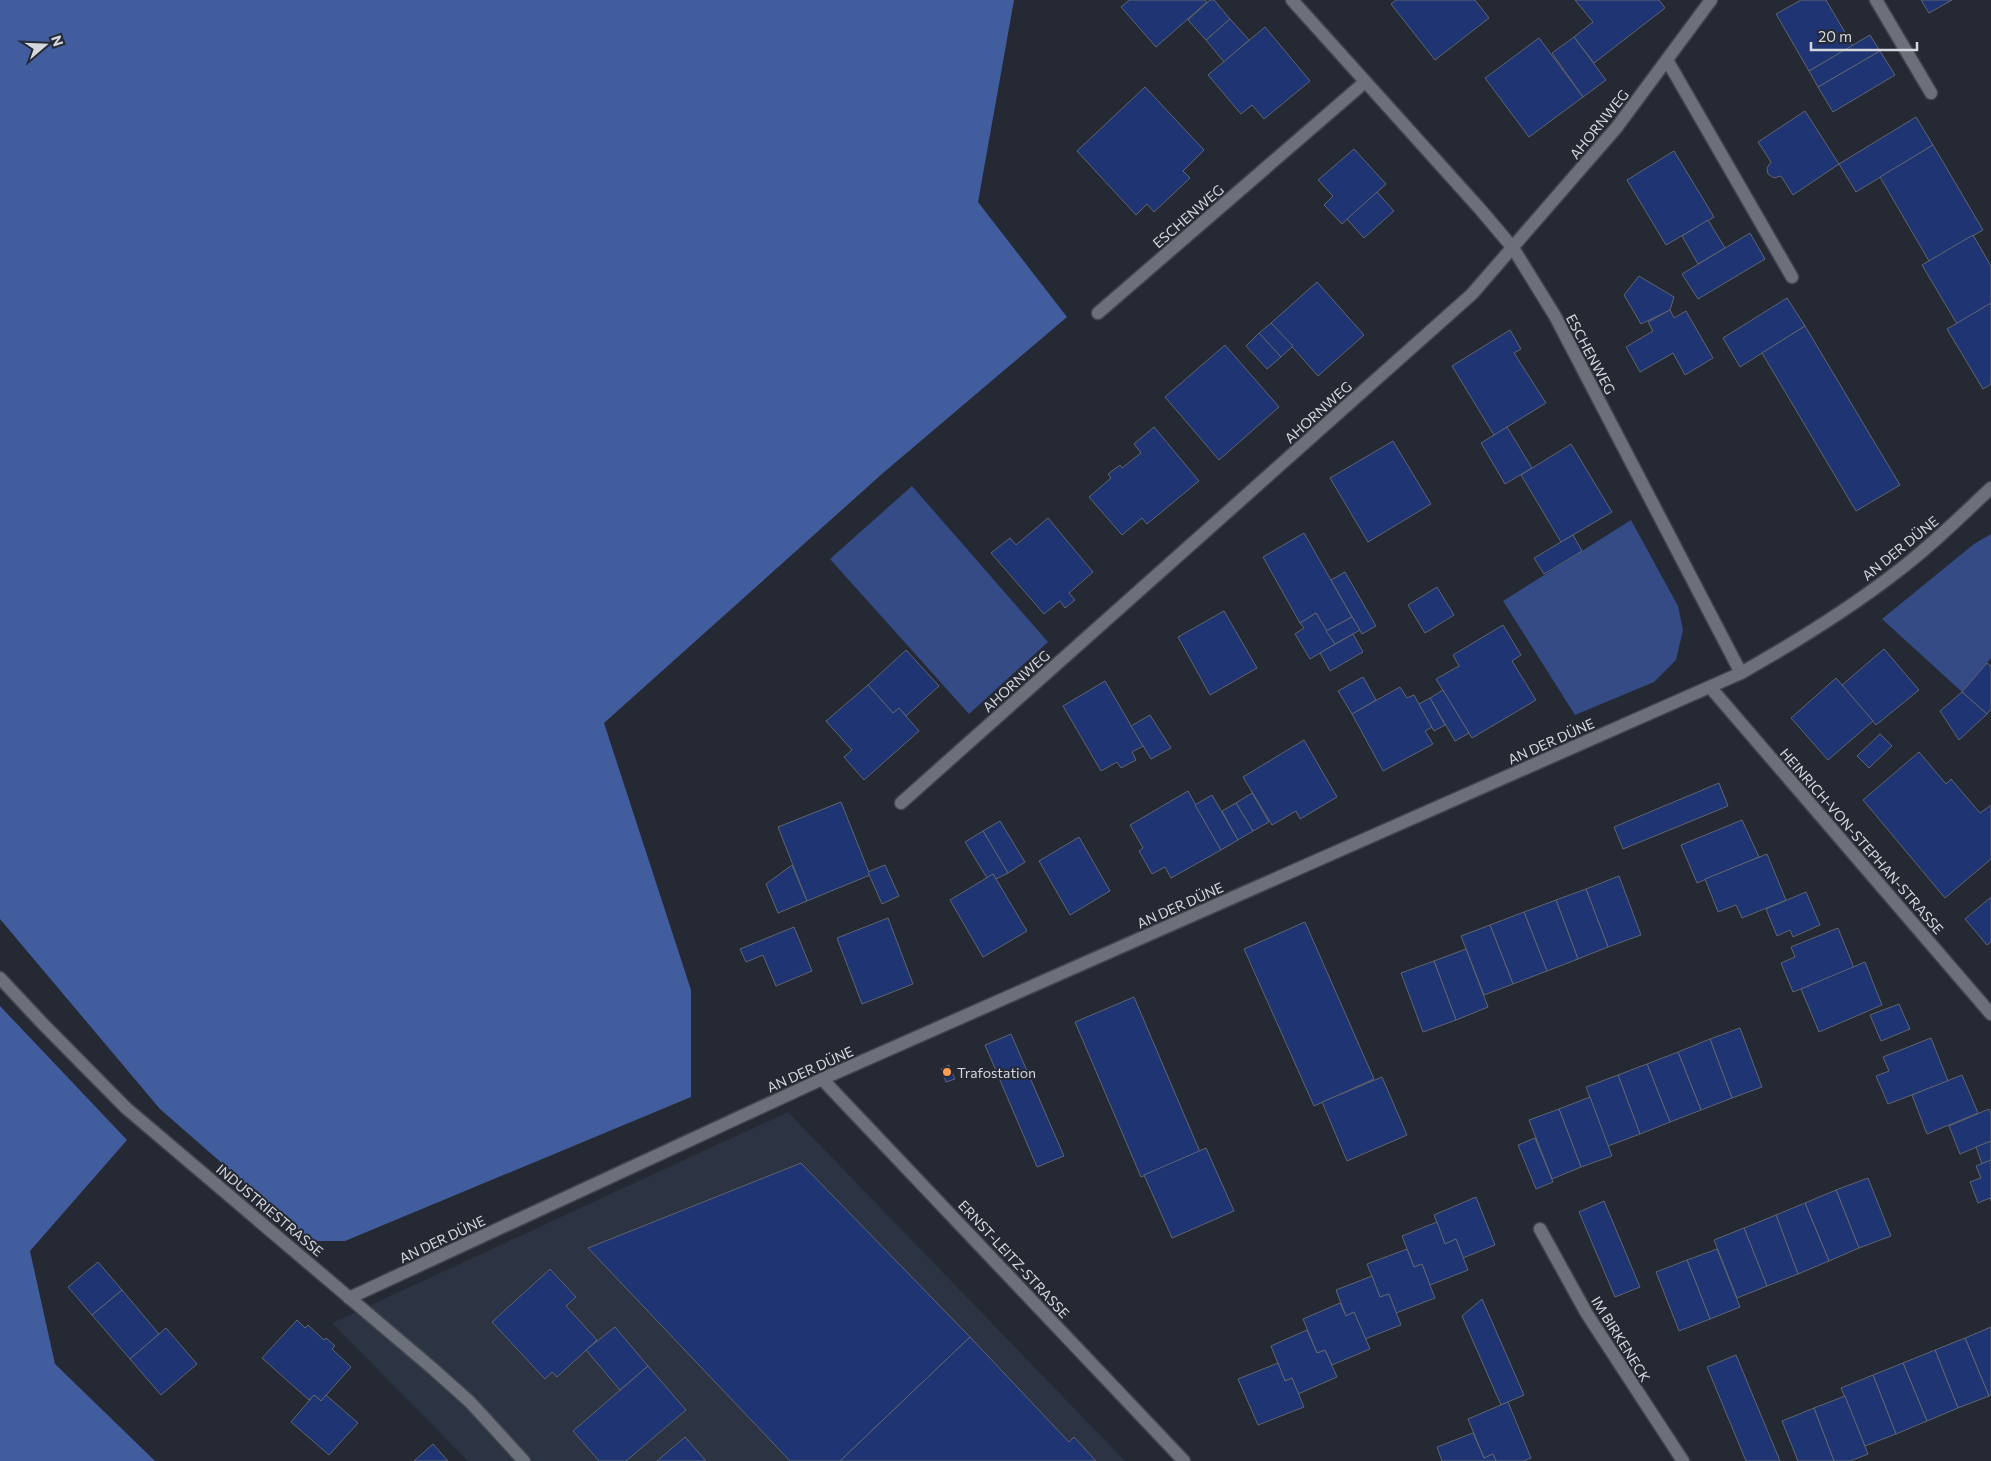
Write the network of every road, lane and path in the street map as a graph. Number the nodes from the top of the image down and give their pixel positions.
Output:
1 (1292, 0) edge
2 (1711, 0) edge
3 (1876, 0) edge
4 (1667, 60) junction
5 (1365, 82) junction
6 (1931, 93) dead end
7 (1513, 248) junction
8 (1792, 277) dead end
9 (1098, 313) dead end
10 (1991, 488) edge
11 (1741, 673) junction
12 (1710, 687) junction
13 (901, 803) dead end
14 (0, 978) edge
15 (1991, 1014) edge
16 (822, 1079) junction
17 (1540, 1229) dead end
18 (350, 1298) junction
19 (524, 1461) edge
20 (1184, 1461) edge
21 (1683, 1461) edge

1 - 5 street, ESCHENWEG
2 - 4 street, AHORNWEG
3 - 6 street
4 - 7 street, AHORNWEG
4 - 8 street
5 - 7 street, ESCHENWEG
5 - 9 street, ESCHENWEG
7 - 11 street, ESCHENWEG
7 - 13 street, AHORNWEG
10 - 11 street, AN DER DÜNE
11 - 12 street, AN DER DÜNE
12 - 15 street, HEINRICH-VON-STEPHAN-STRASSE
12 - 16 street, AN DER DÜNE
14 - 18 street, INDUSTRIESTRASSE
16 - 18 street, AN DER DÜNE
16 - 20 street, ERNST-LEITZ-STRASSE
17 - 21 street, IM BIRKENECK
18 - 19 street, INDUSTRIESTRASSE

